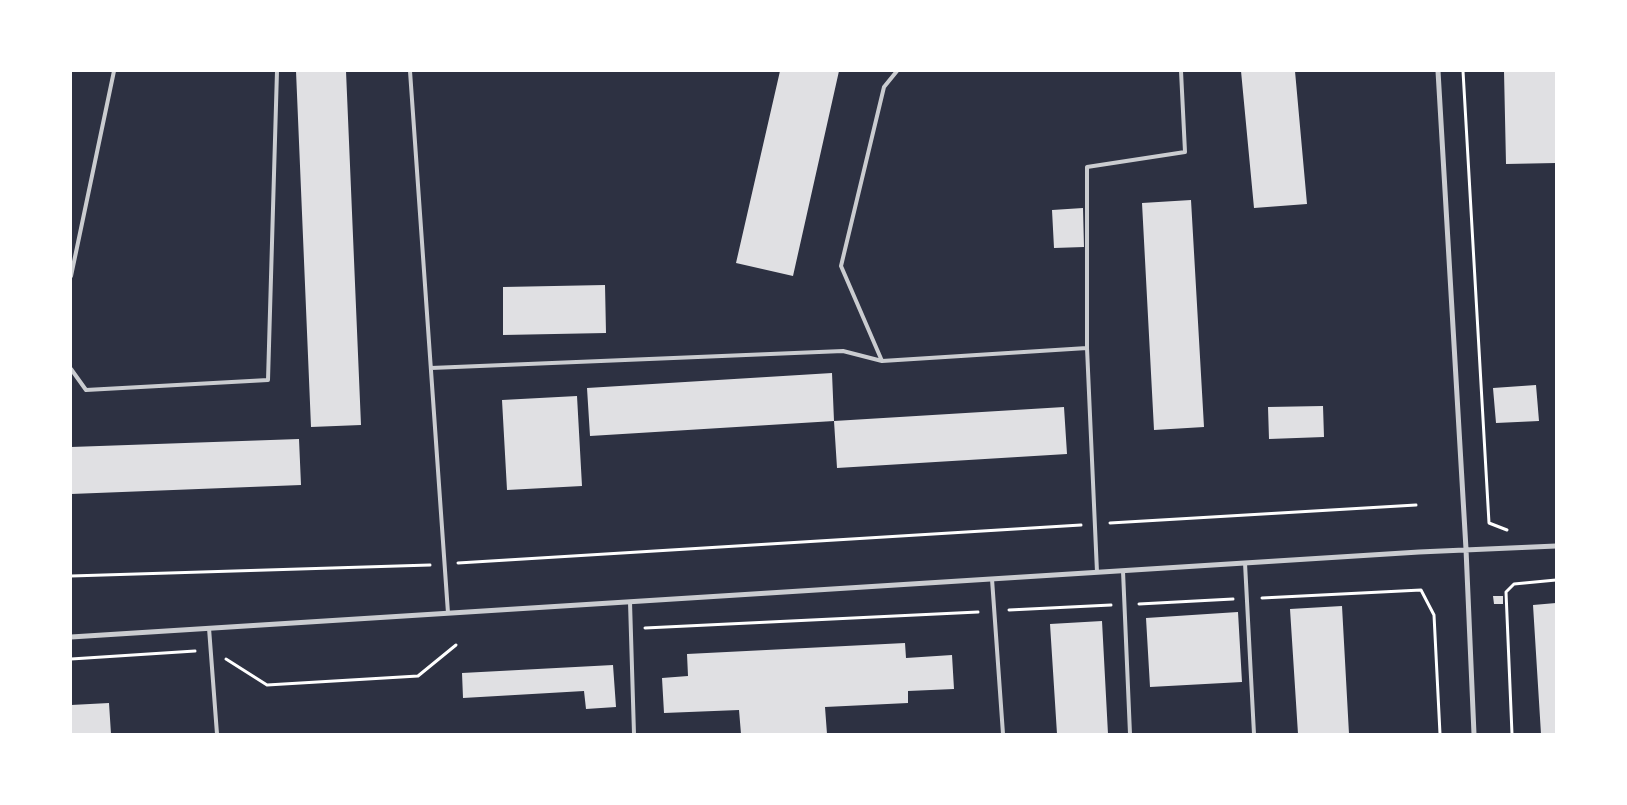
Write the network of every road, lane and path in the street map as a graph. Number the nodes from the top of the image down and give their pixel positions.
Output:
1 (114, 71) edge
2 (277, 71) edge
3 (410, 71) edge
4 (897, 71) edge
5 (1181, 71) edge
6 (1438, 71) edge
7 (1463, 71) edge
8 (71, 276) edge
9 (1088, 348) junction
10 (882, 361) junction
11 (431, 368) junction
12 (71, 369) edge
13 (1416, 504) dead end
14 (1095, 524) junction
15 (1510, 531) dead end
16 (1556, 546) edge
17 (1466, 549) junction
18 (1245, 563) junction
19 (444, 564) junction
20 (1123, 571) junction
21 (1097, 572) junction
22 (71, 576) edge
23 (992, 579) junction
24 (1556, 580) edge
25 (1247, 598) junction
26 (630, 602) junction
27 (1124, 605) junction
28 (994, 611) junction
29 (448, 613) junction
30 (209, 628) junction
31 (630, 629) junction
32 (71, 637) edge
33 (456, 644) dead end
34 (211, 650) junction
35 (71, 659) edge
36 (217, 734) edge
37 (634, 734) edge
38 (1002, 734) edge
39 (1130, 734) edge
40 (1254, 734) edge
41 (1440, 734) edge
42 (1474, 734) edge
43 (1512, 734) edge

1 - 8 lane
2 - 12 lane
3 - 11 lane
4 - 10 lane
5 - 9 lane
6 - 17 street
7 - 15 path
9 - 10 lane
9 - 14 lane
10 - 11 lane
11 - 19 lane
13 - 14 path
14 - 19 path
14 - 21 lane
16 - 17 street
17 - 18 street
17 - 42 street
18 - 20 street
18 - 25 lane
19 - 22 path
19 - 29 lane
20 - 21 street
20 - 27 lane
21 - 23 street
23 - 26 street
23 - 28 lane
24 - 43 path
25 - 27 path
25 - 40 lane
25 - 41 path
26 - 29 street
26 - 31 lane
27 - 28 path
27 - 39 lane
28 - 31 path
28 - 38 lane
29 - 30 street
30 - 32 street
30 - 34 lane
31 - 37 lane
33 - 34 path
34 - 35 path
34 - 36 lane

